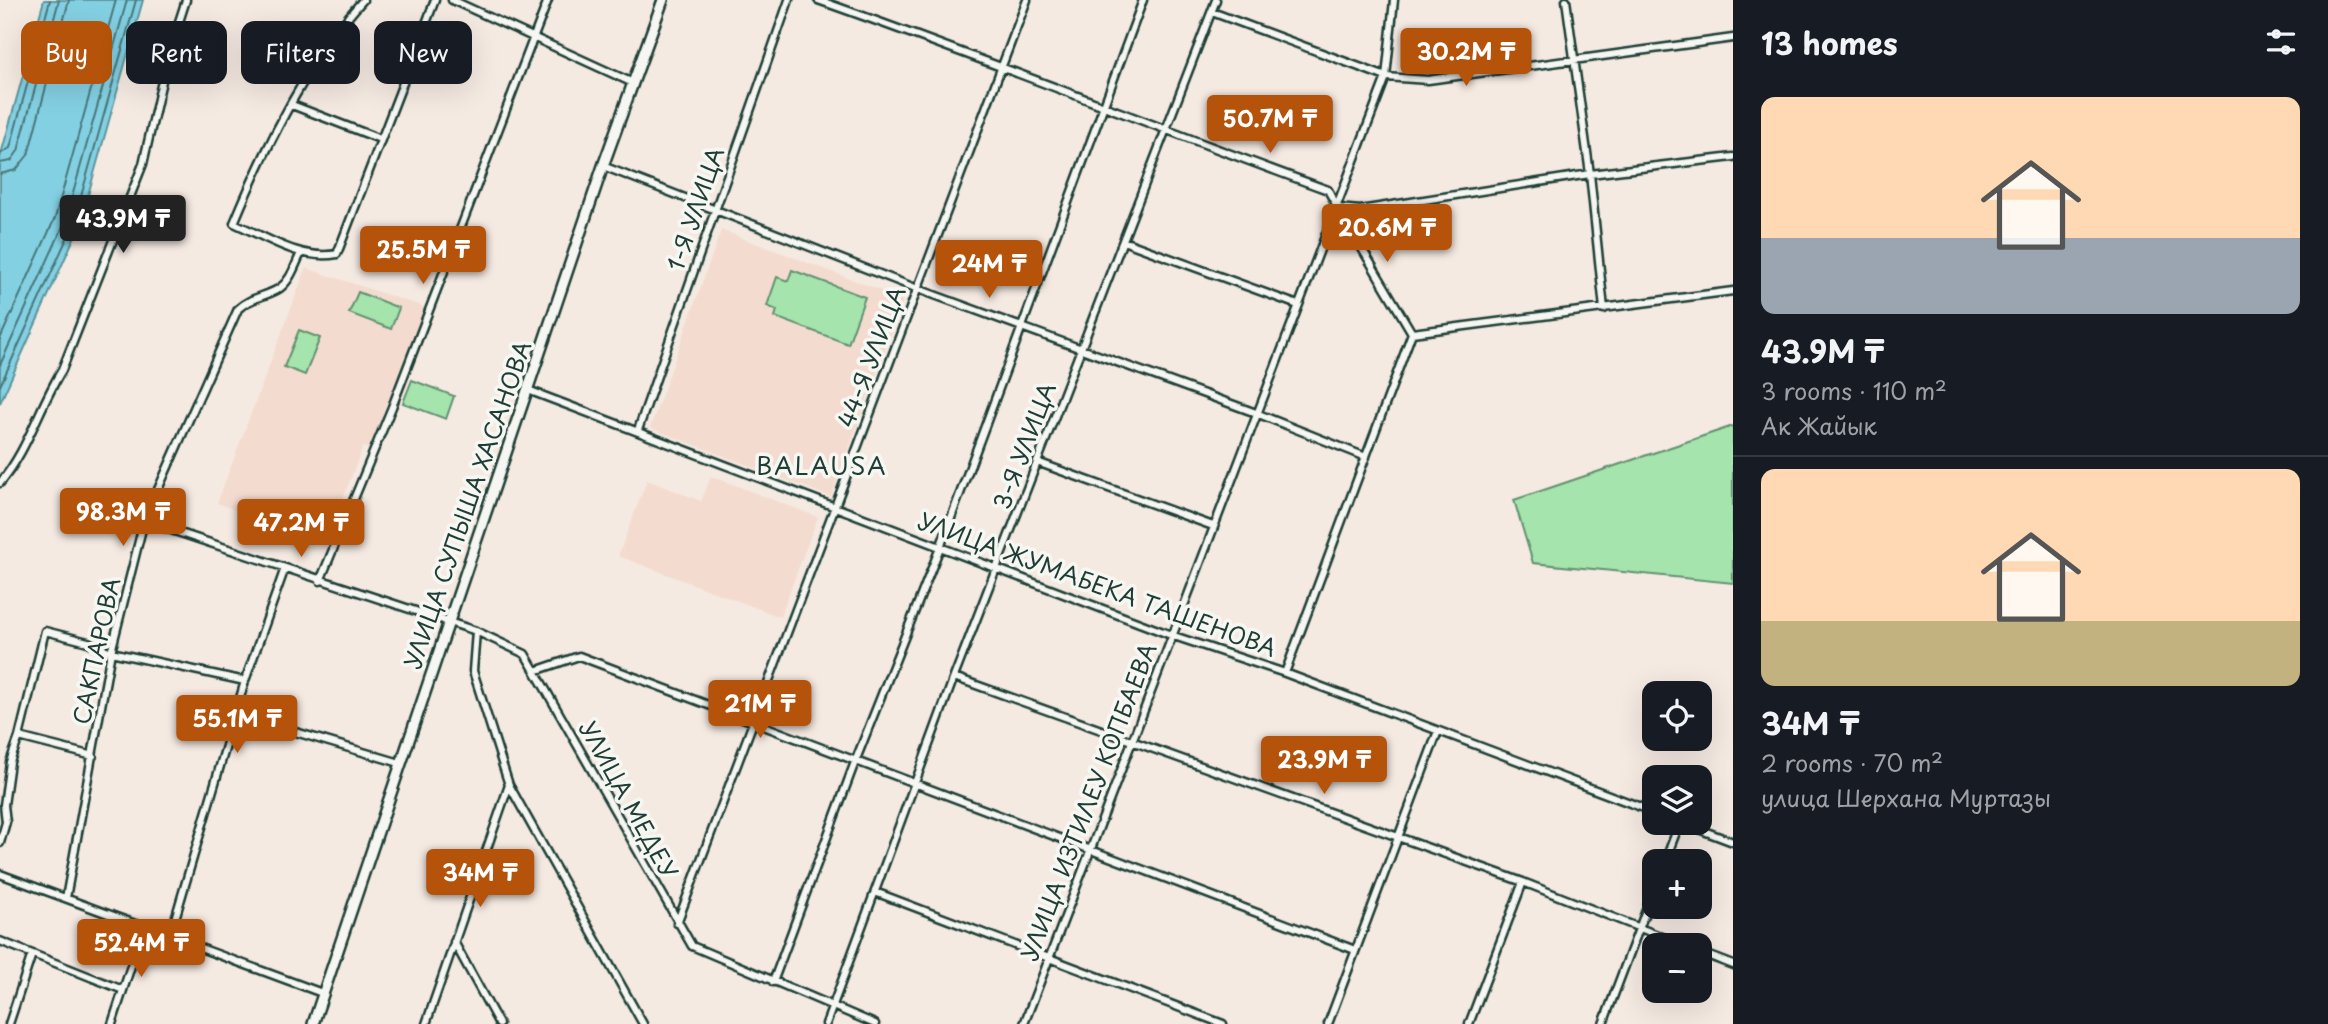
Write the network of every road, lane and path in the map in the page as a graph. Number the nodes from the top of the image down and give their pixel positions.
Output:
1 (186, 0) edge
2 (363, 0) edge
3 (435, 0) edge
4 (452, 0) edge
5 (548, 0) edge
6 (663, 0) edge
7 (789, 0) edge
8 (818, 0) edge
9 (1027, 0) edge
10 (1143, 0) edge
11 (1216, 0) edge
12 (1394, 0) edge
13 (1566, 0) edge
14 (1212, 12) junction
15 (532, 36) junction
16 (1733, 38) edge
17 (1576, 58) junction
18 (1003, 66) junction
19 (1387, 77) junction
20 (633, 83) junction
21 (1104, 104) junction
22 (292, 105) junction
23 (1166, 131) junction
24 (380, 139) junction
25 (1733, 157) edge
26 (603, 166) junction
27 (1590, 174) junction
28 (1338, 208) junction
29 (714, 210) junction
30 (1123, 241) junction
31 (301, 253) junction
32 (918, 289) junction
33 (1733, 291) edge
34 (1298, 305) junction
35 (1604, 309) junction
36 (1020, 326) junction
37 (1412, 333) junction
38 (1082, 349) junction
39 (528, 390) junction
40 (1256, 413) junction
41 (638, 430) junction
42 (1366, 457) junction
43 (1037, 462) junction
44 (0, 483) edge
45 (832, 507) junction
46 (144, 521) junction
47 (1213, 526) junction
48 (941, 545) junction
49 (996, 567) junction
50 (285, 568) junction
51 (320, 581) junction
52 (449, 622) junction
53 (476, 631) junction
54 (1171, 635) junction
55 (111, 652) junction
56 (535, 671) junction
57 (1285, 673) junction
58 (954, 677) junction
59 (245, 681) junction
60 (235, 713) junction
61 (754, 723) junction
62 (1438, 731) junction
63 (19, 737) junction
64 (1131, 741) junction
65 (93, 756) junction
66 (855, 762) junction
67 (400, 763) junction
68 (913, 784) junction
69 (509, 785) junction
70 (1642, 808) edge
71 (1712, 834) edge
72 (1397, 838) junction
73 (1733, 842) edge
74 (0, 843) edge
75 (1089, 851) junction
76 (0, 874) edge
77 (1522, 882) junction
78 (875, 892) junction
79 (66, 898) junction
80 (1642, 919) edge
81 (677, 923) junction
82 (144, 926) junction
83 (1639, 928) junction
84 (1652, 933) edge
85 (170, 936) junction
86 (0, 941) edge
87 (454, 942) junction
88 (1355, 950) junction
89 (32, 954) junction
90 (1712, 956) edge
91 (1050, 957) junction
92 (1733, 965) edge
93 (774, 982) junction
94 (123, 990) junction
95 (322, 993) junction
96 (832, 1007) junction
97 (9, 1024) edge
98 (112, 1024) edge
99 (313, 1024) edge
100 (426, 1024) edge
101 (499, 1024) edge
102 (643, 1024) edge
103 (826, 1024) edge
104 (875, 1024) edge
105 (1024, 1024) edge
106 (1223, 1024) edge
107 (1328, 1024) edge
108 (1469, 1024) edge
109 (1603, 1024) edge

1 - 44 street
2 - 22 street
3 - 24 street
4 - 15 street
5 - 15 street
6 - 20 street, УЛИЦА СУПЫША ХАСАНОВА
7 - 29 street, 1-Я УЛИЦА
8 - 18 street
9 - 18 street, 44-Я УЛИЦА
10 - 21 street
11 - 14 street, 3-Я УЛИЦА
12 - 19 street, УЛИЦА ИЗТИЛЕУ КОПБАЕВА
13 - 17 street
14 - 19 street
14 - 23 street, 3-Я УЛИЦА
15 - 20 street
15 - 51 street
16 - 17 street
17 - 19 street
17 - 27 street
18 - 21 street
18 - 32 street, 44-Я УЛИЦА
19 - 28 street, УЛИЦА ИЗТИЛЕУ КОПБАЕВА
20 - 26 street, УЛИЦА СУПЫША ХАСАНОВА
21 - 23 street
21 - 36 street
22 - 24 street
22 - 31 street
23 - 28 street
23 - 30 street, 3-Я УЛИЦА
24 - 31 street
25 - 27 street
26 - 29 street
26 - 39 street, УЛИЦА СУПЫША ХАСАНОВА
27 - 28 street
27 - 35 street
28 - 34 street, УЛИЦА ИЗТИЛЕУ КОПБАЕВА
28 - 37 street
29 - 32 street
29 - 41 street, 1-Я УЛИЦА
30 - 34 street
30 - 38 street, 3-Я УЛИЦА
31 - 46 street, САКПАРОВА
32 - 36 street
32 - 45 street, 44-Я УЛИЦА
33 - 35 street
34 - 40 street, УЛИЦА ИЗТИЛЕУ КОПБАЕВА
35 - 37 street
36 - 38 street
36 - 48 street
37 - 42 street
38 - 40 street
38 - 43 street, 3-Я УЛИЦА
39 - 41 street, УЛИЦА ЖУМАБЕКА ТАШЕНОВА
39 - 52 street, УЛИЦА СУПЫША ХАСАНОВА
40 - 42 street
40 - 47 street, УЛИЦА ИЗТИЛЕУ КОПБАЕВА
41 - 45 street, УЛИЦА ЖУМАБЕКА ТАШЕНОВА
42 - 57 street
43 - 47 street
43 - 49 street, 3-Я УЛИЦА
45 - 48 street, УЛИЦА ЖУМАБЕКА ТАШЕНОВА
45 - 61 street, 44-Я УЛИЦА
46 - 50 street, УЛИЦА МЕДЕУ
46 - 55 street, САКПАРОВА
47 - 54 street, УЛИЦА ИЗТИЛЕУ КОПБАЕВА
48 - 49 street, УЛИЦА ЖУМАБЕКА ТАШЕНОВА
48 - 66 street
49 - 54 street, УЛИЦА ЖУМАБЕКА ТАШЕНОВА
49 - 58 street, 3-Я УЛИЦА
50 - 51 street, УЛИЦА МЕДЕУ
50 - 59 street
51 - 52 street, УЛИЦА МЕДЕУ
52 - 53 street, УЛИЦА МЕДЕУ
52 - 67 street, УЛИЦА СУПЫША ХАСАНОВА
53 - 56 street, УЛИЦА МЕДЕУ
53 - 69 street
54 - 57 street, УЛИЦА ЖУМАБЕКА ТАШЕНОВА
54 - 64 street, УЛИЦА ИЗТИЛЕУ КОПБАЕВА
55 - 59 street
55 - 63 street
55 - 65 street, САКПАРОВА
56 - 61 street
56 - 81 street, УЛИЦА МЕДЕУ
57 - 62 street, УЛИЦА ЖУМАБЕКА ТАШЕНОВА
58 - 64 street
58 - 68 street, 3-Я УЛИЦА
59 - 60 street
60 - 67 street
60 - 85 street
61 - 66 street
61 - 81 street, 44-Я УЛИЦА
62 - 70 street, УЛИЦА ЖУМАБЕКА ТАШЕНОВА
62 - 72 street
63 - 65 street
63 - 74 street
64 - 72 street
64 - 75 street, УЛИЦА ИЗТИЛЕУ КОПБАЕВА
65 - 79 street, САКПАРОВА
66 - 68 street
66 - 93 street
67 - 95 street, УЛИЦА СУПЫША ХАСАНОВА
68 - 75 street
68 - 78 street, 3-Я УЛИЦА
69 - 87 street
69 - 102 street
71 - 73 street
72 - 77 street
72 - 88 street
75 - 88 street
75 - 91 street, УЛИЦА ИЗТИЛЕУ КОПБАЕВА
76 - 79 street
77 - 83 street
77 - 108 street
78 - 91 street
78 - 96 street, 3-Я УЛИЦА
79 - 82 street
80 - 83 street
81 - 93 street, УЛИЦА МЕДЕУ
82 - 85 street
82 - 94 street
83 - 84 street
83 - 109 street
85 - 95 street
86 - 89 street
87 - 100 street
87 - 101 street
88 - 107 street
89 - 94 street
89 - 97 street
90 - 92 street
91 - 105 street, УЛИЦА ИЗТИЛЕУ КОПБАЕВА
91 - 106 street
93 - 96 street
94 - 98 street
95 - 99 street, УЛИЦА СУПЫША ХАСАНОВА
96 - 103 street, 3-Я УЛИЦА
96 - 104 street

